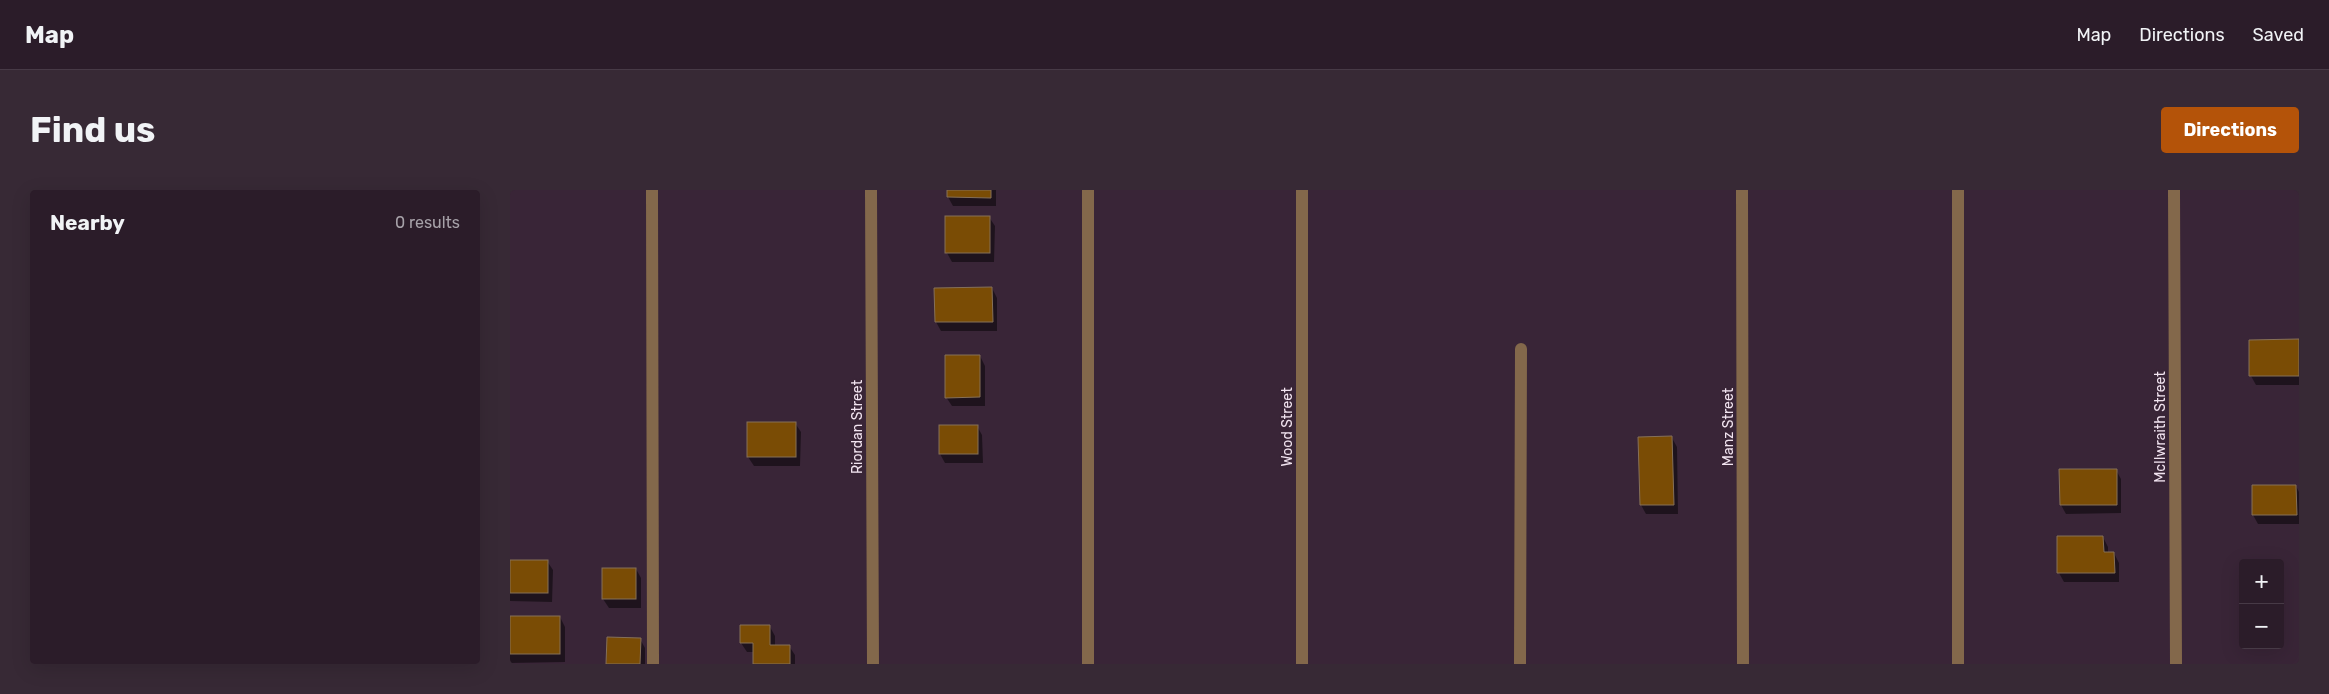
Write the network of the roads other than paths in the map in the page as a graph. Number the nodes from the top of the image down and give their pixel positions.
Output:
1 (652, 190) edge
2 (871, 190) edge
3 (1088, 190) edge
4 (1302, 190) edge
5 (1742, 190) edge
6 (1958, 190) edge
7 (2174, 190) edge
8 (1521, 349) dead end
9 (653, 664) edge
10 (873, 664) edge
11 (1088, 664) edge
12 (1302, 664) edge
13 (1520, 664) edge
14 (1743, 664) edge
15 (1958, 664) edge
16 (2176, 664) edge

1 - 9 street
2 - 10 street, Riordan Street
3 - 11 street
4 - 12 street, Wood Street
5 - 14 street, Manz Street
6 - 15 street
7 - 16 street, McIlwraith Street
8 - 13 street

